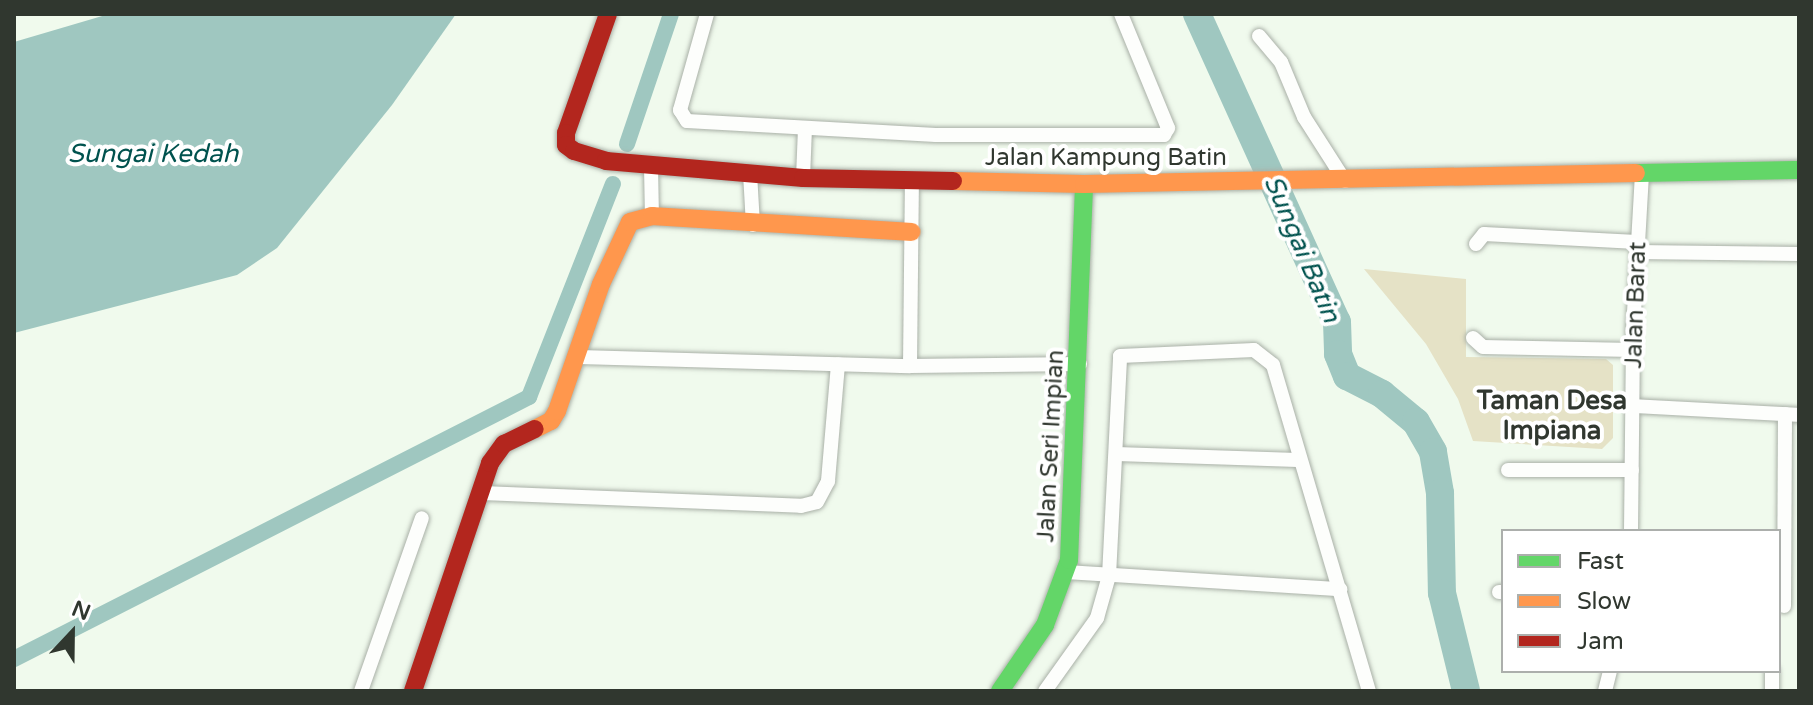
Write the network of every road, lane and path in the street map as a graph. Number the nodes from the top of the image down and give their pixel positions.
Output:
1 (608, 14) edge
2 (707, 14) edge
3 (1121, 14) edge
4 (1259, 36) dead end
5 (805, 129) junction
6 (651, 166) junction
7 (1799, 170) edge
8 (750, 173) junction
9 (1642, 174) junction
10 (803, 178) junction
11 (912, 181) junction
12 (1345, 181) junction
13 (1084, 184) junction
14 (652, 216) junction
15 (753, 225) junction
16 (912, 232) junction
17 (1476, 244) dead end
18 (1637, 247) junction
19 (1799, 254) edge
20 (1473, 338) dead end
21 (1633, 350) junction
22 (579, 357) junction
23 (838, 364) junction
24 (1080, 364) junction
25 (910, 366) junction
26 (1633, 406) junction
27 (1792, 415) edge
28 (1116, 454) junction
29 (1298, 460) junction
30 (1508, 470) dead end
31 (1632, 470) junction
32 (482, 493) junction
33 (422, 518) dead end
34 (1631, 529) edge
35 (1066, 572) junction
36 (1109, 576) junction
37 (1340, 589) junction
38 (1787, 606) edge
39 (361, 691) edge
40 (413, 691) edge
41 (1000, 691) edge
42 (1045, 691) edge
43 (1369, 691) edge

1 - 6 street, Jalan Kampung Batin
2 - 5 street
3 - 5 street
4 - 12 street
5 - 10 street
6 - 8 street, Jalan Kampung Batin
6 - 14 street
7 - 9 street, Jalan Kampung Batin
8 - 10 street, Jalan Kampung Batin
8 - 15 street
9 - 12 street, Jalan Kampung Batin
9 - 18 street, Jalan Barat
10 - 11 street, Jalan Kampung Batin
11 - 13 street, Jalan Kampung Batin
11 - 16 street
12 - 13 street, Jalan Kampung Batin
13 - 24 street, Jalan Seri Impian
14 - 15 street
14 - 22 street
15 - 16 street
16 - 25 street
17 - 18 street
18 - 19 street
18 - 21 street, Jalan Barat
20 - 21 street
21 - 26 street, Jalan Barat
22 - 23 street
22 - 32 street
23 - 25 street
23 - 32 street
24 - 25 street
24 - 35 street, Jalan Seri Impian
26 - 27 street
26 - 31 street, Jalan Barat
27 - 38 street
28 - 29 street
28 - 29 street
28 - 36 street
29 - 37 street
30 - 31 street
31 - 34 street, Jalan Barat
32 - 40 street
33 - 39 street
35 - 36 street
35 - 41 street, Jalan Seri Impian
36 - 37 street
36 - 42 street
37 - 43 street

